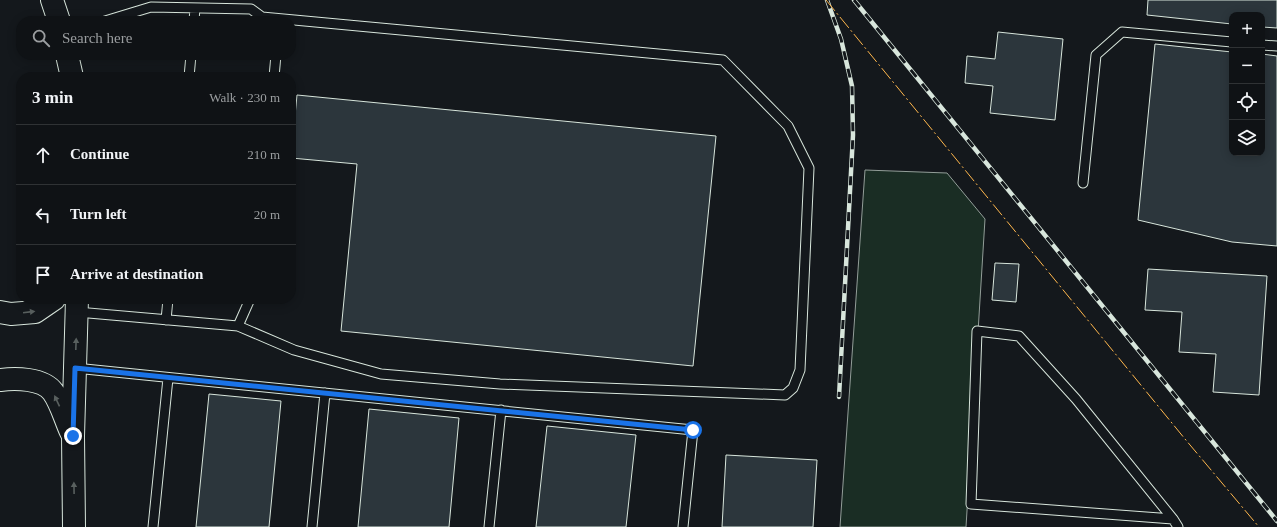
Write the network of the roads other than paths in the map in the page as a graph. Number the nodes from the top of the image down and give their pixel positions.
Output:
1 (52, 0) edge
2 (195, 8) junction
3 (57, 16) edge
4 (121, 16) edge
5 (194, 16) edge
6 (261, 16) edge
7 (296, 22) edge
8 (1229, 42) edge
9 (1265, 45) edge
10 (1277, 46) edge
11 (68, 60) edge
12 (191, 60) edge
13 (276, 60) edge
14 (71, 72) edge
15 (189, 72) edge
16 (274, 72) edge
17 (1083, 183) dead end
18 (47, 304) edge
19 (168, 304) edge
20 (248, 304) edge
21 (77, 305) edge
22 (0, 312) edge
23 (166, 320) junction
24 (238, 326) junction
25 (75, 368) junction
26 (168, 378) junction
27 (0, 380) edge
28 (326, 394) junction
29 (501, 410) junction
30 (73, 436) junction
31 (1176, 523) edge
32 (74, 527) edge
33 (153, 527) edge
34 (312, 527) edge
35 (489, 527) edge
36 (683, 527) edge

1 - 3 street
2 - 4 lane
2 - 5 lane
2 - 6 lane
7 - 24 lane
8 - 17 lane
9 - 10 lane
11 - 14 street
12 - 15 lane
13 - 16 lane
22 -> 18 street
19 - 23 lane
20 - 24 lane
21 - 23 lane
25 -> 21 street
23 - 24 lane
25 - 26 lane
25 - 30 street
26 - 28 lane
26 - 33 lane
30 -> 27 street
28 - 29 lane
28 - 34 lane
29 - 35 lane
29 - 36 lane
32 -> 30 street
31 - 31 lane

